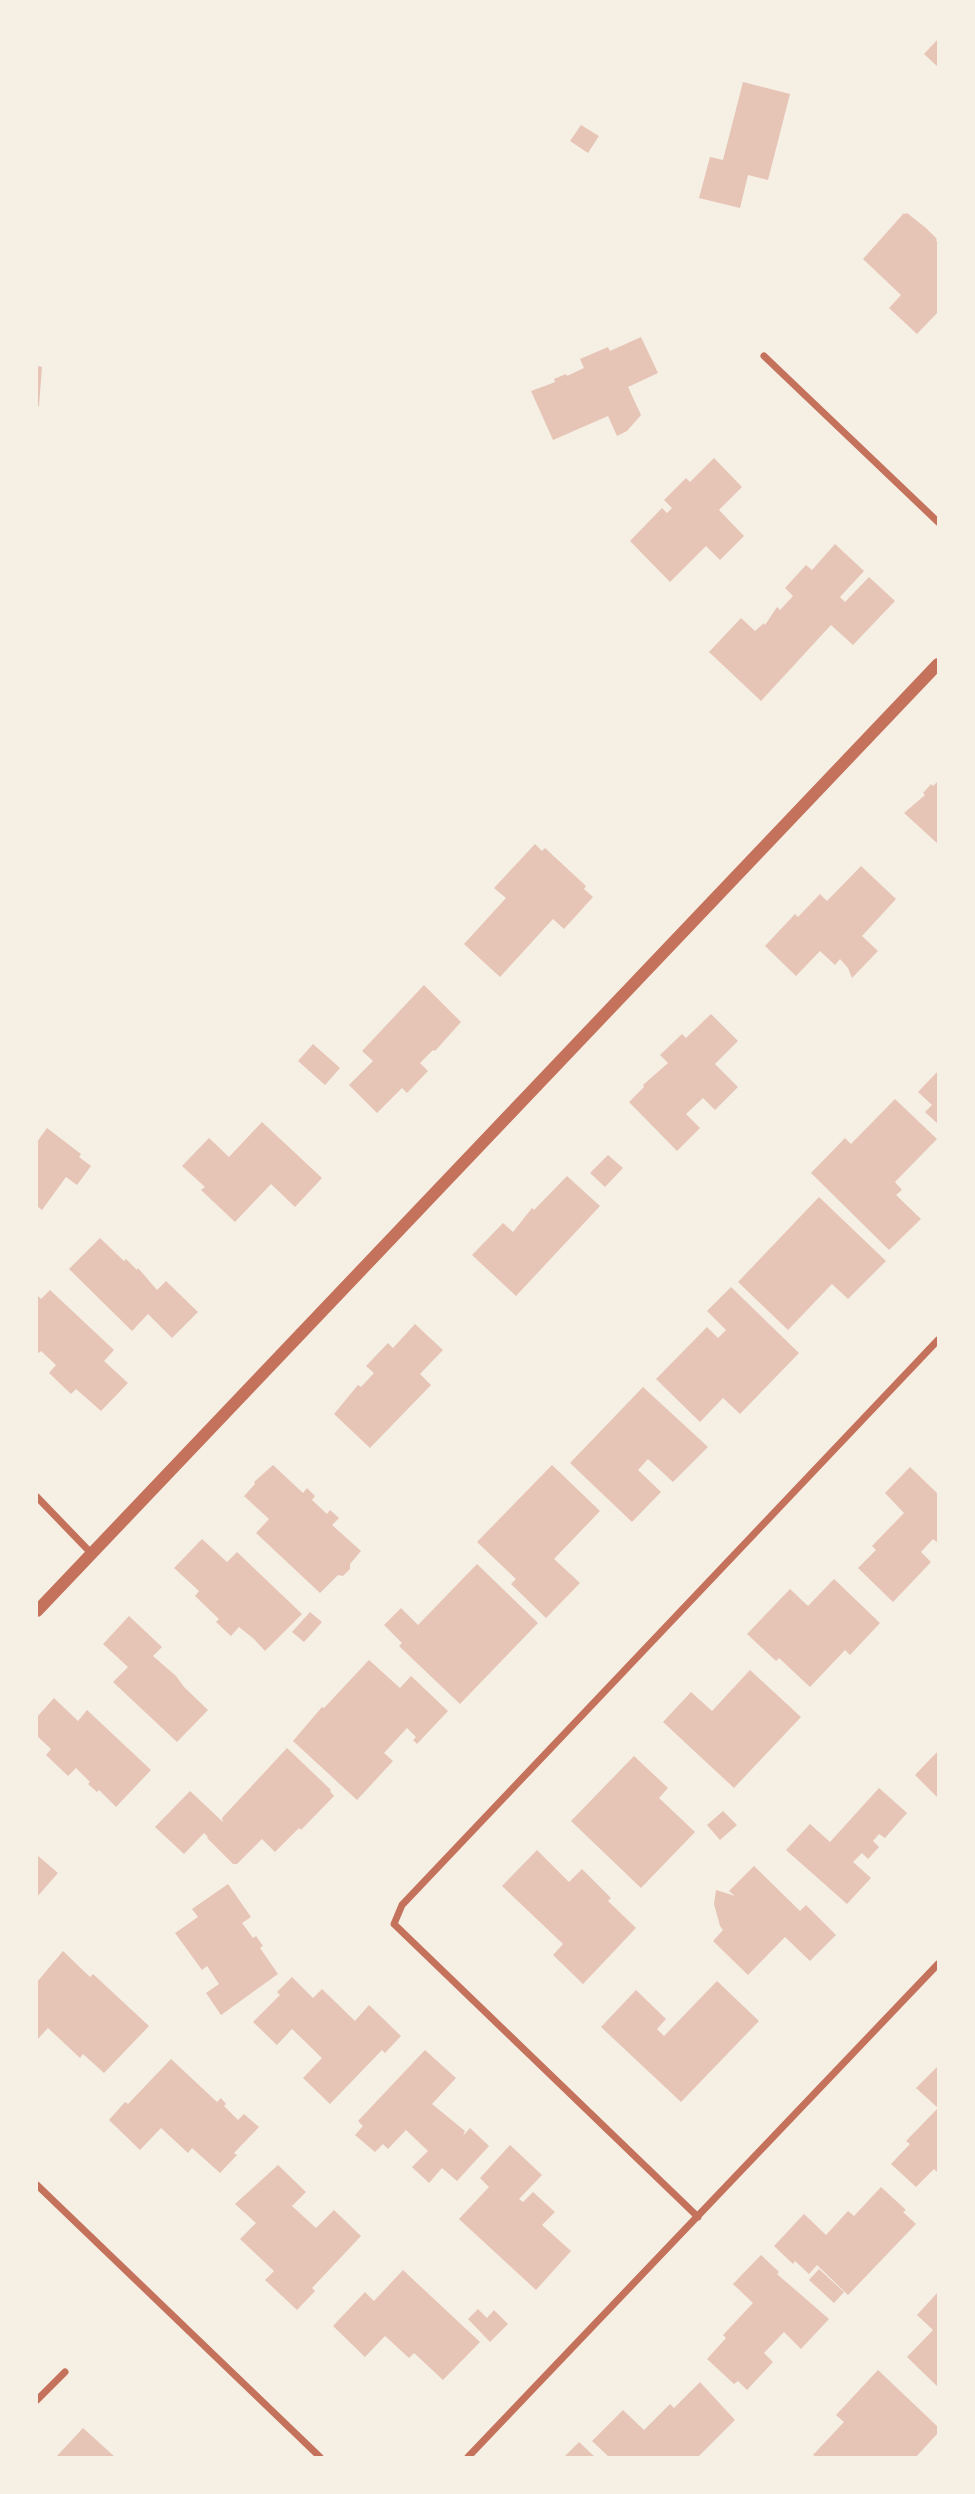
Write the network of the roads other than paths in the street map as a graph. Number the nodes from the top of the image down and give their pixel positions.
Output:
1 (764, 356) dead end
2 (938, 522) edge
3 (938, 664) edge
4 (938, 1340) edge
5 (37, 1497) edge
6 (91, 1553) junction
7 (37, 1611) edge
8 (938, 1964) edge
9 (37, 2185) edge
10 (698, 2217) junction
11 (65, 2372) dead end
12 (37, 2400) edge
13 (320, 2457) edge
14 (468, 2457) edge

1 - 2 street
3 - 6 street
4 - 10 street
5 - 6 street
6 - 7 street
8 - 10 street
9 - 13 street
10 - 14 street
11 - 12 street

